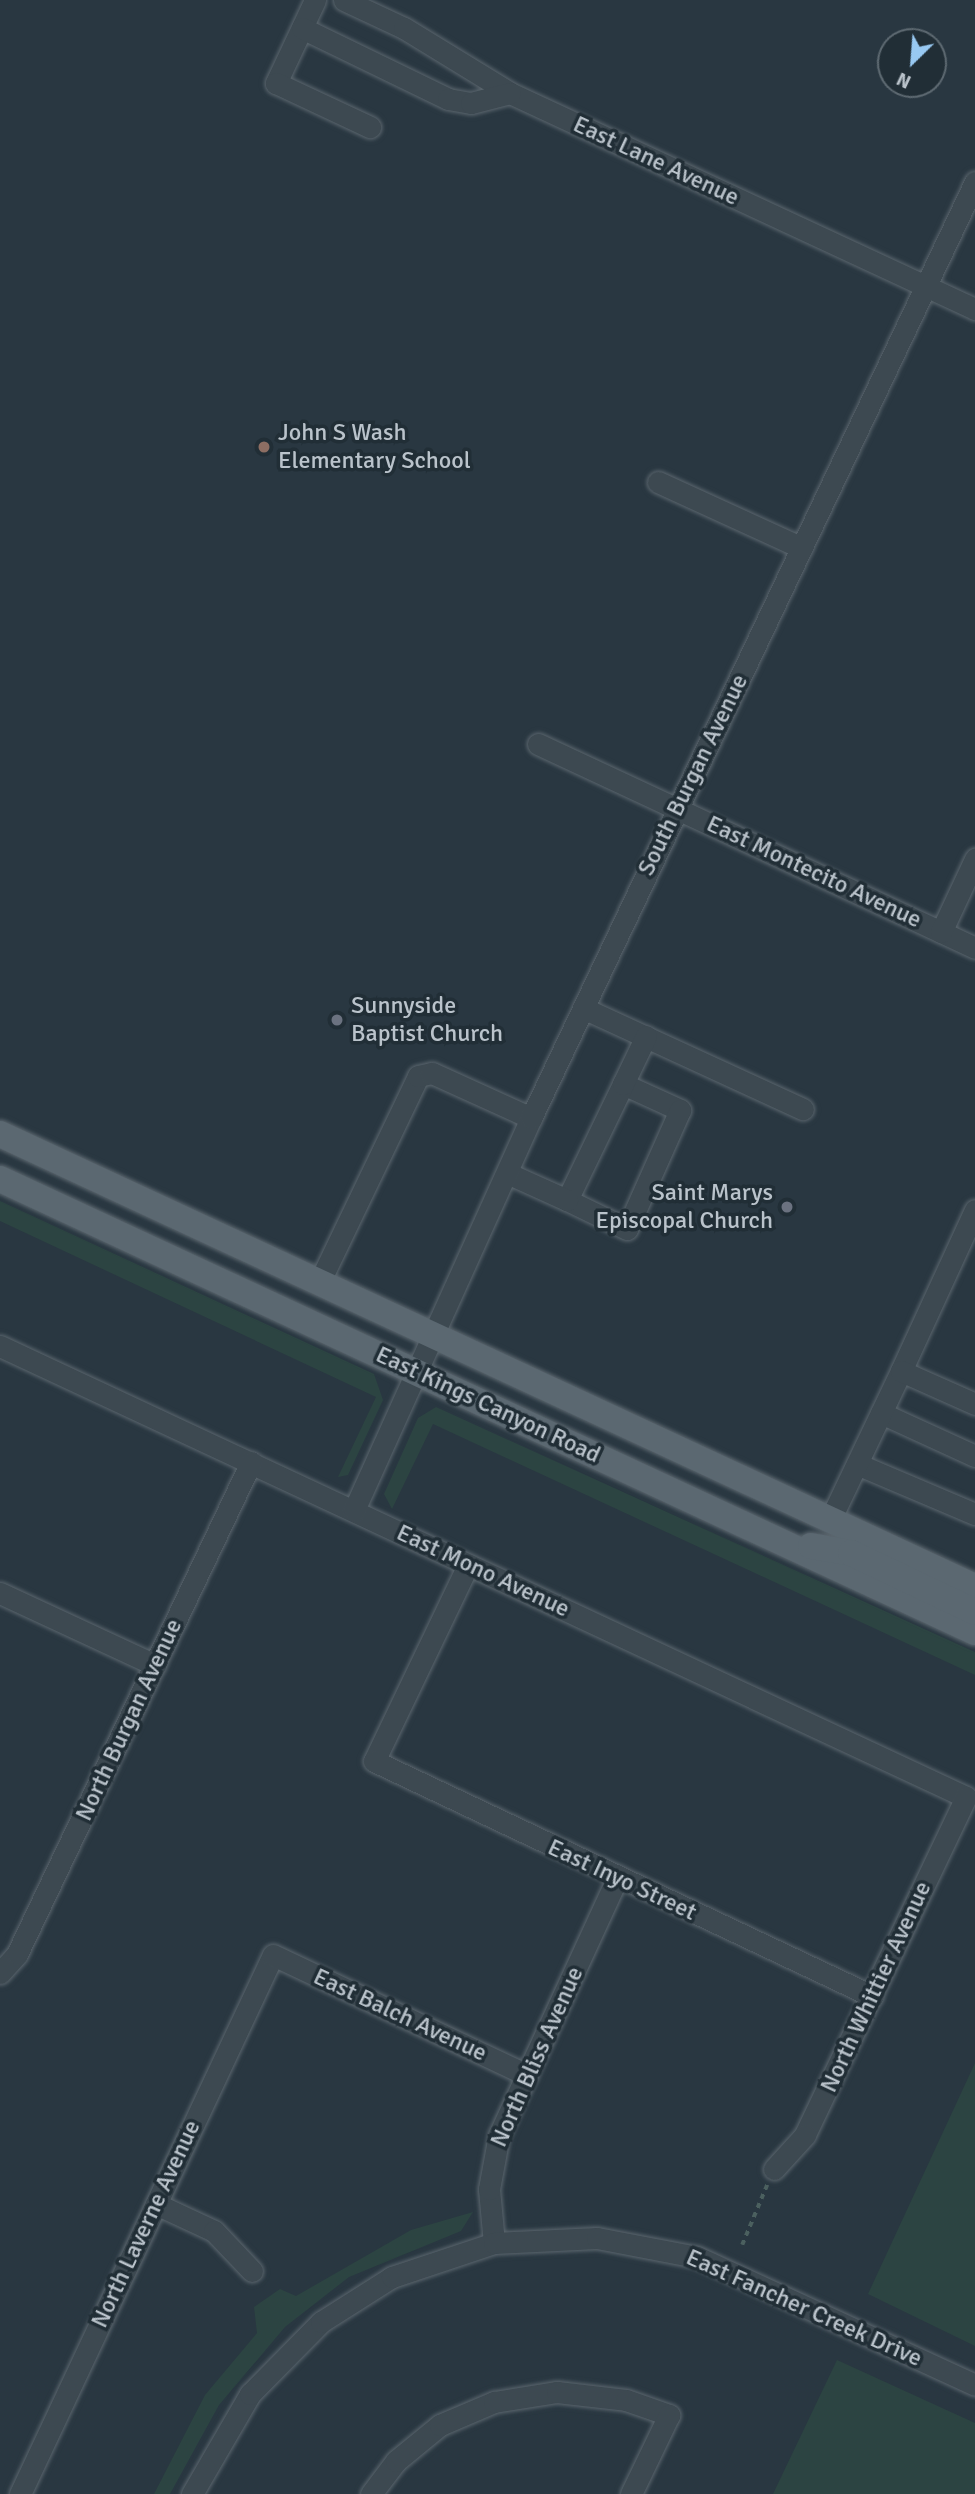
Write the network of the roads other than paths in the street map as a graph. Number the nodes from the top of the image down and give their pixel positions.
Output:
1 (315, 0) edge
2 (344, 0) edge
3 (302, 28) junction
4 (510, 93) junction
5 (370, 127) dead end
6 (975, 182) edge
7 (927, 286) junction
8 (975, 309) edge
9 (658, 482) dead end
10 (802, 548) junction
11 (538, 744) dead end
12 (677, 808) junction
13 (975, 859) edge
14 (941, 932) junction
15 (975, 948) edge
16 (583, 1008) junction
17 (646, 1036) junction
18 (623, 1084) junction
19 (803, 1109) dead end
20 (531, 1118) junction
21 (0, 1135) edge
22 (507, 1173) junction
23 (0, 1179) edge
24 (567, 1200) junction
25 (975, 1210) edge
26 (319, 1283) junction
27 (434, 1337) junction
28 (0, 1346) edge
29 (901, 1371) junction
30 (418, 1373) junction
31 (975, 1404) edge
32 (881, 1413) junction
33 (975, 1456) edge
34 (251, 1462) junction
35 (857, 1464) junction
36 (354, 1510) junction
37 (975, 1514) edge
38 (830, 1520) junction
39 (778, 1541) junction
40 (468, 1565) junction
41 (975, 1587) edge
42 (0, 1593) edge
43 (975, 1612) edge
44 (975, 1632) edge
45 (155, 1665) junction
46 (966, 1797) joint
47 (617, 1878) junction
48 (272, 1955) joint
49 (0, 1973) edge
50 (872, 1996) junction
51 (527, 2075) junction
52 (774, 2169) road end
53 (156, 2204) junction
54 (494, 2243) junction
55 (252, 2272) dead end
56 (975, 2385) edge
57 (199, 2491) edge
58 (20, 2494) edge
59 (371, 2494) edge
60 (631, 2494) edge

1 - 3 street
2 - 4 street, East Lane Avenue
3 - 4 street
3 - 5 street
4 - 7 street, East Lane Avenue
6 - 7 street, South Burgan Avenue
7 - 8 street, East Lane Avenue
7 - 10 street, South Burgan Avenue
9 - 10 street
10 - 12 street, South Burgan Avenue
11 - 12 street, East Montecito Avenue
12 - 14 street, East Montecito Avenue
12 - 16 street, South Burgan Avenue
13 - 14 street
14 - 15 street, East Montecito Avenue
16 - 17 street
16 - 20 street, South Burgan Avenue
17 - 18 street
17 - 19 street
18 - 24 street
18 - 24 street
20 - 22 street, South Burgan Avenue
20 - 26 street
21 - 26 main road, East Kings Canyon Road
22 - 24 street
22 - 27 street, South Burgan Avenue
23 - 30 main road, East Kings Canyon Road
25 - 29 street
26 - 27 main road, East Kings Canyon Road
27 - 30 street, South Burgan Avenue
27 - 38 main road, East Kings Canyon Road
28 - 34 street, East Mono Avenue
29 - 31 street
29 - 32 street
30 - 36 street
30 - 39 main road, East Kings Canyon Road
32 - 33 street
32 - 35 street
34 - 36 street, East Mono Avenue
34 - 45 street, North Burgan Avenue
35 - 37 street
35 - 38 street
36 - 40 street, East Mono Avenue
38 - 41 main road, East Kings Canyon Road
39 - 43 main road
39 - 44 main road, East Kings Canyon Road
40 - 46 street, East Mono Avenue
40 - 47 street, East Inyo Street
42 - 45 street
45 - 49 street, North Burgan Avenue
46 - 50 street, North Whittier Avenue
47 - 50 street, East Inyo Street
47 - 51 street, North Bliss Avenue
48 - 51 street, East Balch Avenue
48 - 53 street, North Laverne Avenue
50 - 52 street, North Whittier Avenue
51 - 54 street, North Bliss Avenue
53 - 55 street
53 - 58 street, North Laverne Avenue
54 - 56 street, East Fancher Creek Drive
54 - 57 street, East Fancher Creek Drive
59 - 60 street

